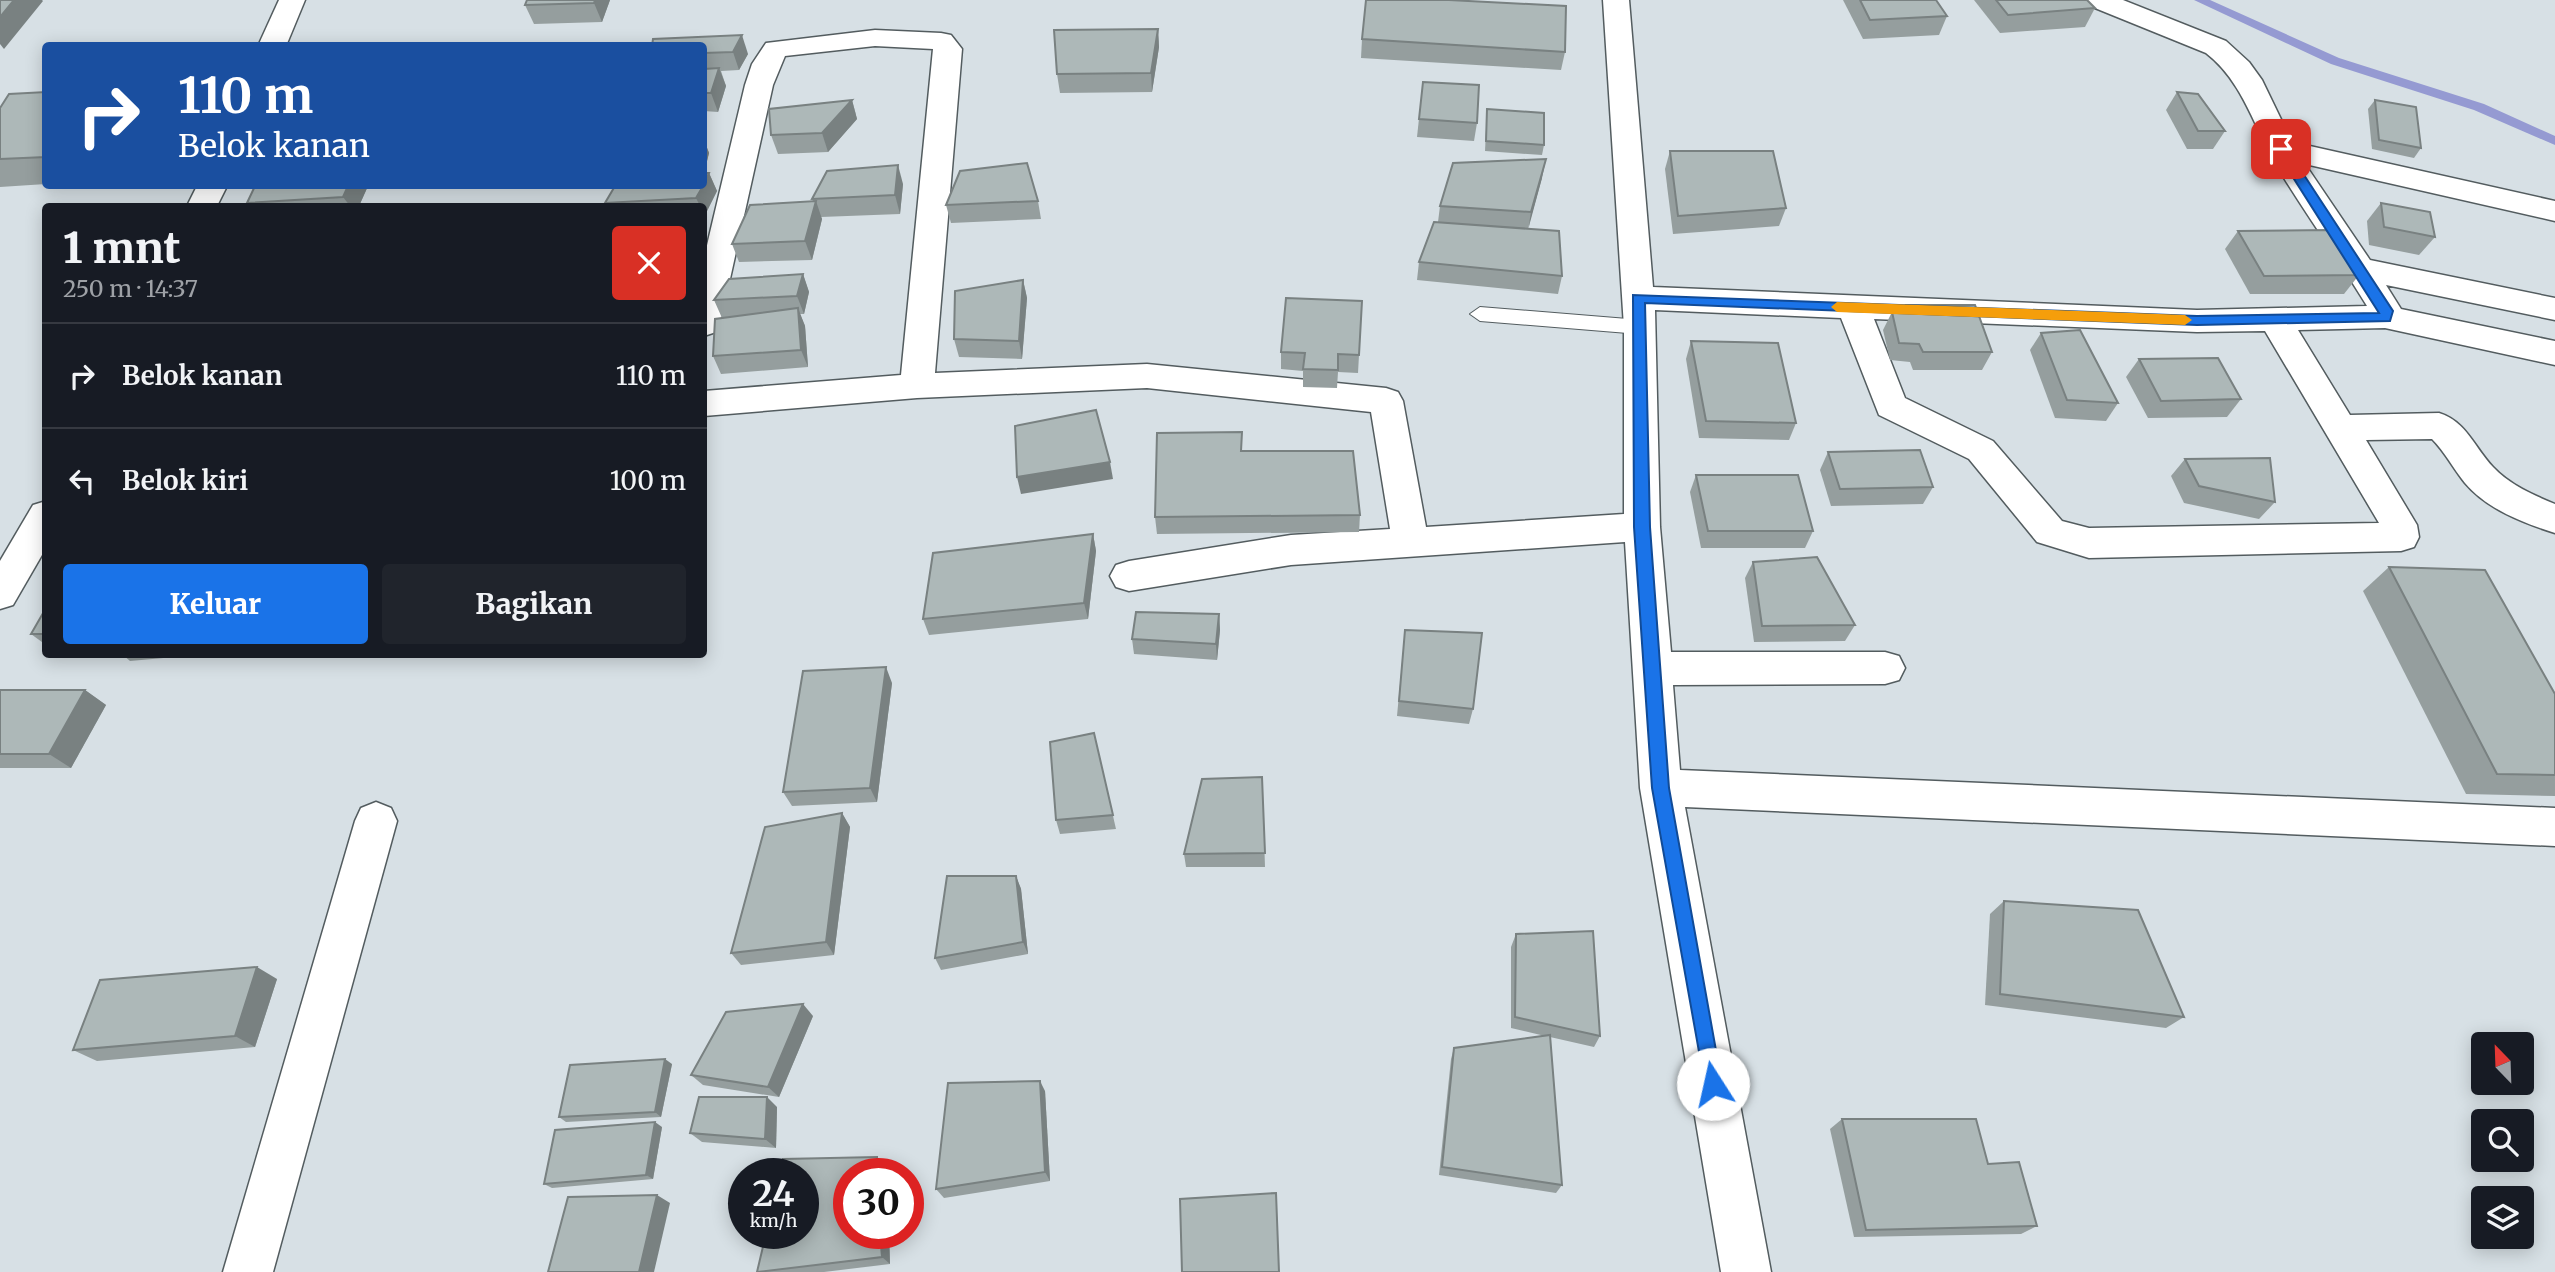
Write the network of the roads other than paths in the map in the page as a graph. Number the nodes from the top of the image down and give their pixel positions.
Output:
1 (292, 0) edge
2 (1616, 0) edge
3 (2099, 0) edge
4 (2164, 0) edge
5 (2132, 15) junction
6 (274, 42) edge
7 (2281, 149) junction
8 (2555, 211) edge
9 (2360, 269) junction
10 (1854, 308) junction
11 (2555, 309) edge
12 (707, 311) edge
13 (1639, 313) junction
14 (1480, 314) dead end
15 (2385, 317) junction
16 (2274, 319) junction
17 (2555, 353) edge
18 (917, 386) junction
19 (707, 404) edge
20 (2340, 428) junction
21 (2555, 519) edge
22 (42, 520) edge
23 (1642, 527) junction
24 (1410, 542) junction
25 (11, 555) edge
26 (1129, 576) dead end
27 (0, 594) edge
28 (1885, 668) dead end
29 (1652, 669) junction
30 (1661, 788) junction
31 (376, 821) dead end
32 (2555, 827) edge
33 (248, 1272) edge
34 (1746, 1272) edge

1 - 6 street
2 - 13 street
3 - 5 street
4 - 5 street
5 - 7 street
7 - 8 street
7 - 9 street
9 - 11 street
9 - 15 street
10 - 13 street
10 - 16 street
10 - 20 street
12 - 18 street
13 - 14 lane
13 - 23 street
15 - 16 street
15 - 17 street
16 - 20 street
18 - 19 street
18 - 24 street
20 - 21 street
22 - 25 street
23 - 24 street
23 - 29 street
24 - 26 street
25 - 27 street
28 - 29 street
29 - 30 street
30 - 32 street
30 - 34 street
31 - 33 street

